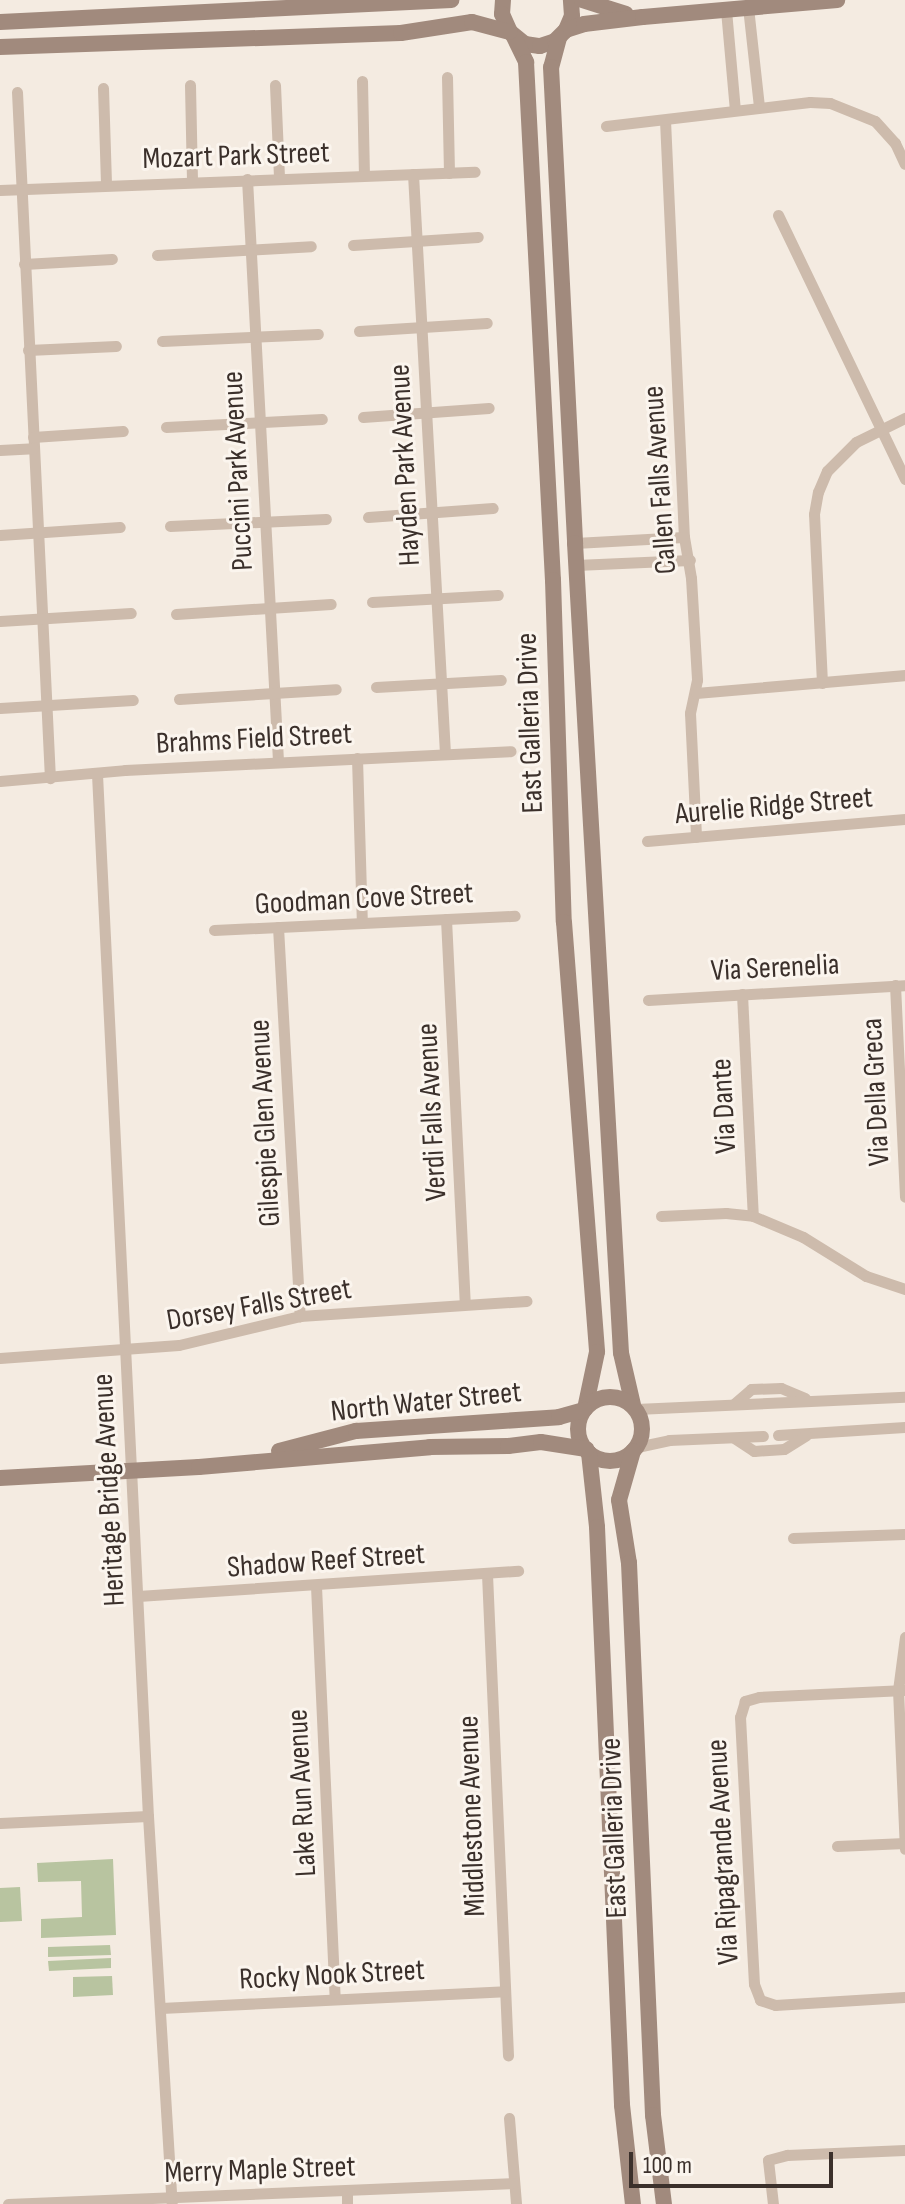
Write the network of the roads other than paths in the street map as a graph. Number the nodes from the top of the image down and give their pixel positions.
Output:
1 (451, 0) edge
2 (503, 0) edge
3 (571, 0) edge
4 (582, 0) edge
5 (837, 0) edge
6 (748, 7) junction
7 (726, 10) junction
8 (643, 17) junction
9 (0, 22) edge
10 (563, 34) junction
11 (512, 35) junction
12 (0, 47) edge
13 (447, 77) dead end
14 (362, 81) dead end
15 (190, 85) dead end
16 (275, 85) dead end
17 (103, 88) dead end
18 (17, 92) dead end
19 (759, 107) junction
20 (735, 110) junction
21 (665, 120) junction
22 (606, 126) dead end
23 (905, 164) edge
24 (475, 172) dead end
25 (449, 173) junction
26 (413, 174) junction
27 (364, 175) junction
28 (279, 178) junction
29 (247, 179) junction
30 (192, 182) junction
31 (106, 185) junction
32 (20, 189) junction
33 (0, 190) edge
34 (778, 215) dead end
35 (478, 237) dead end
36 (417, 241) junction
37 (353, 245) dead end
38 (311, 246) dead end
39 (250, 249) junction
40 (157, 255) dead end
41 (112, 259) dead end
42 (24, 264) junction
43 (487, 323) dead end
44 (422, 327) junction
45 (359, 331) dead end
46 (318, 334) dead end
47 (255, 337) junction
48 (162, 341) dead end
49 (116, 346) dead end
50 (28, 350) junction
51 (489, 408) dead end
52 (426, 413) junction
53 (363, 417) dead end
54 (905, 418) edge
55 (322, 419) dead end
56 (260, 422) junction
57 (166, 427) dead end
58 (881, 429) junction
59 (123, 431) dead end
60 (33, 442) junction
61 (0, 450) edge
62 (905, 479) edge
63 (493, 508) dead end
64 (432, 512) junction
65 (368, 517) dead end
66 (326, 519) dead end
67 (265, 522) junction
68 (170, 526) dead end
69 (120, 527) dead end
70 (38, 532) junction
71 (0, 535) edge
72 (684, 537) junction
73 (575, 543) junction
74 (690, 560) junction
75 (576, 565) junction
76 (498, 595) dead end
77 (436, 598) junction
78 (372, 602) dead end
79 (331, 604) dead end
80 (270, 607) junction
81 (131, 613) dead end
82 (176, 614) dead end
83 (42, 618) junction
84 (0, 621) edge
85 (905, 675) edge
86 (501, 680) dead end
87 (441, 683) junction
88 (822, 683) junction
89 (376, 687) dead end
90 (336, 689) dead end
91 (274, 693) junction
92 (696, 693) junction
93 (179, 699) dead end
94 (133, 700) dead end
95 (46, 705) junction
96 (0, 708) edge
97 (511, 751) dead end
98 (445, 753) junction
99 (357, 758) junction
100 (278, 761) junction
101 (97, 774) junction
102 (50, 778) junction
103 (0, 781) edge
104 (905, 819) edge
105 (696, 837) junction
106 (647, 841) dead end
107 (515, 916) dead end
108 (446, 919) junction
109 (362, 923) junction
110 (278, 927) junction
111 (214, 930) dead end
112 (900, 985) edge
113 (742, 994) junction
114 (648, 1000) dead end
115 (904, 1138) edge
116 (905, 1197) edge
117 (661, 1216) dead end
118 (753, 1216) junction
119 (905, 1289) edge
120 (527, 1301) dead end
121 (465, 1303) junction
122 (300, 1316) junction
123 (127, 1351) junction
124 (0, 1358) edge
125 (905, 1397) edge
126 (634, 1407) junction
127 (585, 1410) junction
128 (905, 1427) edge
129 (810, 1433) junction
130 (778, 1435) dead end
131 (763, 1436) dead end
132 (734, 1438) junction
133 (635, 1449) junction
134 (588, 1451) junction
135 (227, 1464) junction
136 (0, 1478) edge
137 (905, 1534) edge
138 (793, 1538) dead end
139 (518, 1571) dead end
140 (487, 1574) junction
141 (316, 1586) junction
142 (138, 1596) junction
143 (905, 1637) edge
144 (901, 1690) edge
145 (148, 1816) junction
146 (0, 1823) edge
147 (905, 1845) edge
148 (837, 1846) dead end
149 (505, 1991) junction
150 (905, 1997) edge
151 (335, 1998) junction
152 (161, 2008) junction
153 (508, 2056) dead end
154 (509, 2118) dead end
155 (905, 2150) edge
156 (513, 2183) junction
157 (347, 2190) junction
158 (171, 2201) edge
159 (8, 2204) edge
160 (347, 2204) edge
161 (516, 2204) edge
162 (633, 2204) edge
163 (664, 2204) edge
164 (773, 2204) edge

1 - 9 main road
2 - 11 main road, East Galleria Drive
3 - 10 main road, East Galleria Drive
4 - 8 main road
5 - 6 main road
6 - 7 main road
6 - 19 street
7 - 8 main road
7 - 20 street
8 - 10 main road
10 - 11 main road
10 - 73 main road, East Galleria Drive
11 - 12 main road
11 - 127 main road, East Galleria Drive
13 - 25 street
14 - 27 street
15 - 30 street
16 - 28 street
17 - 31 street
18 - 32 street
19 - 20 street
19 - 23 street
20 - 21 street
21 - 22 street
21 - 72 street, Callen Falls Avenue
24 - 25 street, Mozart Park Street
25 - 26 street, Mozart Park Street
26 - 27 street, Mozart Park Street
26 - 36 street, Hayden Park Avenue
27 - 28 street, Mozart Park Street
28 - 29 street, Mozart Park Street
29 - 30 street, Mozart Park Street
29 - 39 street, Puccini Park Avenue
30 - 31 street, Mozart Park Street
31 - 32 street, Mozart Park Street
32 - 33 street, Mozart Park Street
32 - 42 street
34 - 58 street
35 - 36 street
36 - 37 street
36 - 44 street, Hayden Park Avenue
38 - 39 street
39 - 40 street
39 - 47 street, Puccini Park Avenue
41 - 42 street
42 - 50 street
43 - 44 street
44 - 45 street
44 - 52 street, Hayden Park Avenue
46 - 47 street
47 - 48 street
47 - 56 street, Puccini Park Avenue
49 - 50 street
50 - 60 street
51 - 52 street
52 - 53 street
52 - 64 street, Hayden Park Avenue
54 - 58 street
55 - 56 street
56 - 57 street
56 - 67 street, Puccini Park Avenue
58 - 62 street
58 - 88 street
59 - 60 street
60 - 61 street
60 - 70 street
63 - 64 street
64 - 65 street
64 - 77 street, Hayden Park Avenue
66 - 67 street
67 - 68 street
67 - 80 street, Puccini Park Avenue
69 - 70 street
70 - 71 street
70 - 83 street
72 - 73 street
72 - 74 street, Callen Falls Avenue
73 - 75 main road, East Galleria Drive
74 - 75 street
74 - 92 street, Callen Falls Avenue
75 - 126 main road, East Galleria Drive
76 - 77 street
77 - 78 street
77 - 87 street, Hayden Park Avenue
79 - 80 street
80 - 82 street
80 - 91 street, Puccini Park Avenue
81 - 83 street
83 - 84 street
83 - 95 street
85 - 88 street
86 - 87 street
87 - 89 street
87 - 98 street, Hayden Park Avenue
88 - 92 street
90 - 91 street
91 - 93 street
91 - 100 street, Puccini Park Avenue
92 - 105 street, Callen Falls Avenue
94 - 95 street
95 - 96 street
95 - 102 street
97 - 98 street, Brahms Field Street
98 - 99 street, Brahms Field Street
99 - 100 street, Brahms Field Street
99 - 109 street
100 - 101 street, Brahms Field Street
101 - 102 street, Brahms Field Street
101 - 123 street, Heritage Bridge Avenue
102 - 103 street, Brahms Field Street
104 - 105 street, Aurelie Ridge Street
105 - 106 street, Aurelie Ridge Street
107 - 108 street, Goodman Cove Street
108 - 109 street, Goodman Cove Street
108 - 121 street, Verdi Falls Avenue
109 - 110 street, Goodman Cove Street
110 - 111 street, Goodman Cove Street
110 - 122 street, Gilespie Glen Avenue
112 - 113 street, Via Serenelia
112 - 115 street, Via Della Greca
113 - 114 street, Via Serenelia
113 - 118 street, Via Dante
115 - 116 street, Via Della Greca
117 - 118 street
118 - 119 street
120 - 121 street, Dorsey Falls Street
121 - 122 street, Dorsey Falls Street
122 - 123 street, Dorsey Falls Street
123 - 124 street, Dorsey Falls Street
123 - 142 street, Heritage Bridge Avenue
125 - 126 street
126 - 127 main road
126 - 133 main road
127 - 134 main road
127 - 135 main road, North Water Street
128 - 129 street
129 - 130 street
129 - 132 street
131 - 132 street
132 - 133 street
133 - 134 main road
133 - 163 main road, East Galleria Drive
134 - 135 main road, North Water Street
134 - 162 main road, East Galleria Drive
135 - 136 main road, North Water Street
137 - 138 street
139 - 140 street, Shadow Reef Street
140 - 141 street, Shadow Reef Street
140 - 149 street, Middlestone Avenue
141 - 142 street, Shadow Reef Street
141 - 151 street, Lake Run Avenue
142 - 145 street, Heritage Bridge Avenue
143 - 144 street
144 - 147 street
144 - 150 street, Via Ripagrande Avenue
145 - 146 street
145 - 152 street, Heritage Bridge Avenue
147 - 148 street
149 - 151 street, Rocky Nook Street
149 - 153 street, Middlestone Avenue
151 - 152 street, Rocky Nook Street
152 - 158 street, Heritage Bridge Avenue
154 - 156 street
155 - 164 street
156 - 157 street, Merry Maple Street
156 - 161 street
157 - 158 street, Merry Maple Street
157 - 160 street
158 - 159 street, Merry Maple Street

